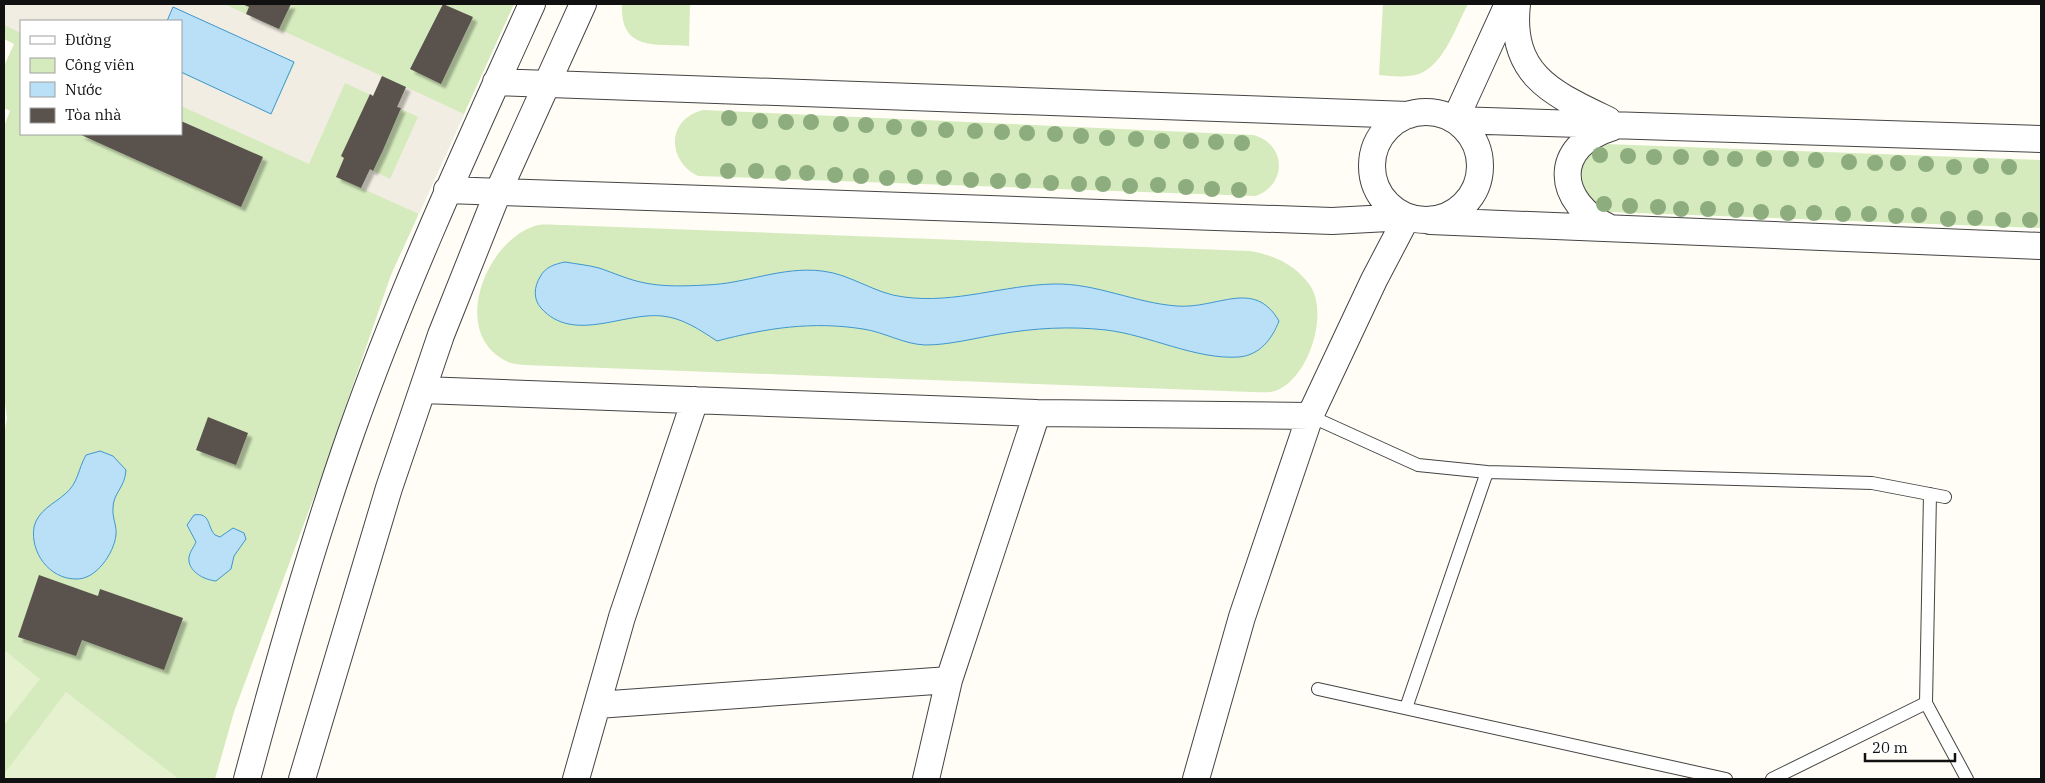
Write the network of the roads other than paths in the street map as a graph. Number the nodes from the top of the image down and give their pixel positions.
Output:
1 (532, 4) edge
2 (584, 4) edge
3 (1508, 4) edge
4 (1517, 4) edge
5 (496, 82) junction
6 (547, 84) junction
7 (1409, 115) junction
8 (1455, 120) junction
9 (1618, 125) junction
10 (2041, 138) edge
11 (447, 190) junction
12 (498, 192) junction
13 (1419, 219) junction
14 (1613, 229) junction
15 (2041, 246) edge
16 (423, 390) junction
17 (695, 400) junction
18 (1038, 413) junction
19 (1310, 416) junction
20 (1487, 472) junction
21 (1930, 494) junction
22 (1945, 497) dead end
23 (950, 680) junction
24 (1318, 689) dead end
25 (1926, 703) junction
26 (597, 705) junction
27 (1406, 708) junction
28 (247, 779) edge
29 (302, 779) edge
30 (576, 779) edge
31 (926, 779) edge
32 (1196, 779) edge
33 (1726, 779) edge
34 (1772, 779) edge
35 (1967, 779) edge

1 - 5 street
2 - 6 street
3 - 8 street
4 - 9 street
5 - 6 street
5 - 11 street
6 - 7 street
6 - 12 street
7 - 8 street
7 - 13 street
8 - 9 street
8 - 13 street
9 - 10 street
9 - 14 street
11 - 12 street
11 - 28 street
12 - 13 street
12 - 16 street
13 - 14 street
13 - 19 street
14 - 15 street
16 - 17 street
16 - 29 street
17 - 18 street
17 - 26 street
18 - 19 street
18 - 23 street
19 - 20 lane
19 - 32 street
20 - 21 lane
20 - 27 lane
21 - 22 lane
21 - 25 lane
23 - 26 street
23 - 31 street
24 - 27 lane
25 - 34 lane
25 - 35 lane
26 - 30 street
27 - 33 lane

